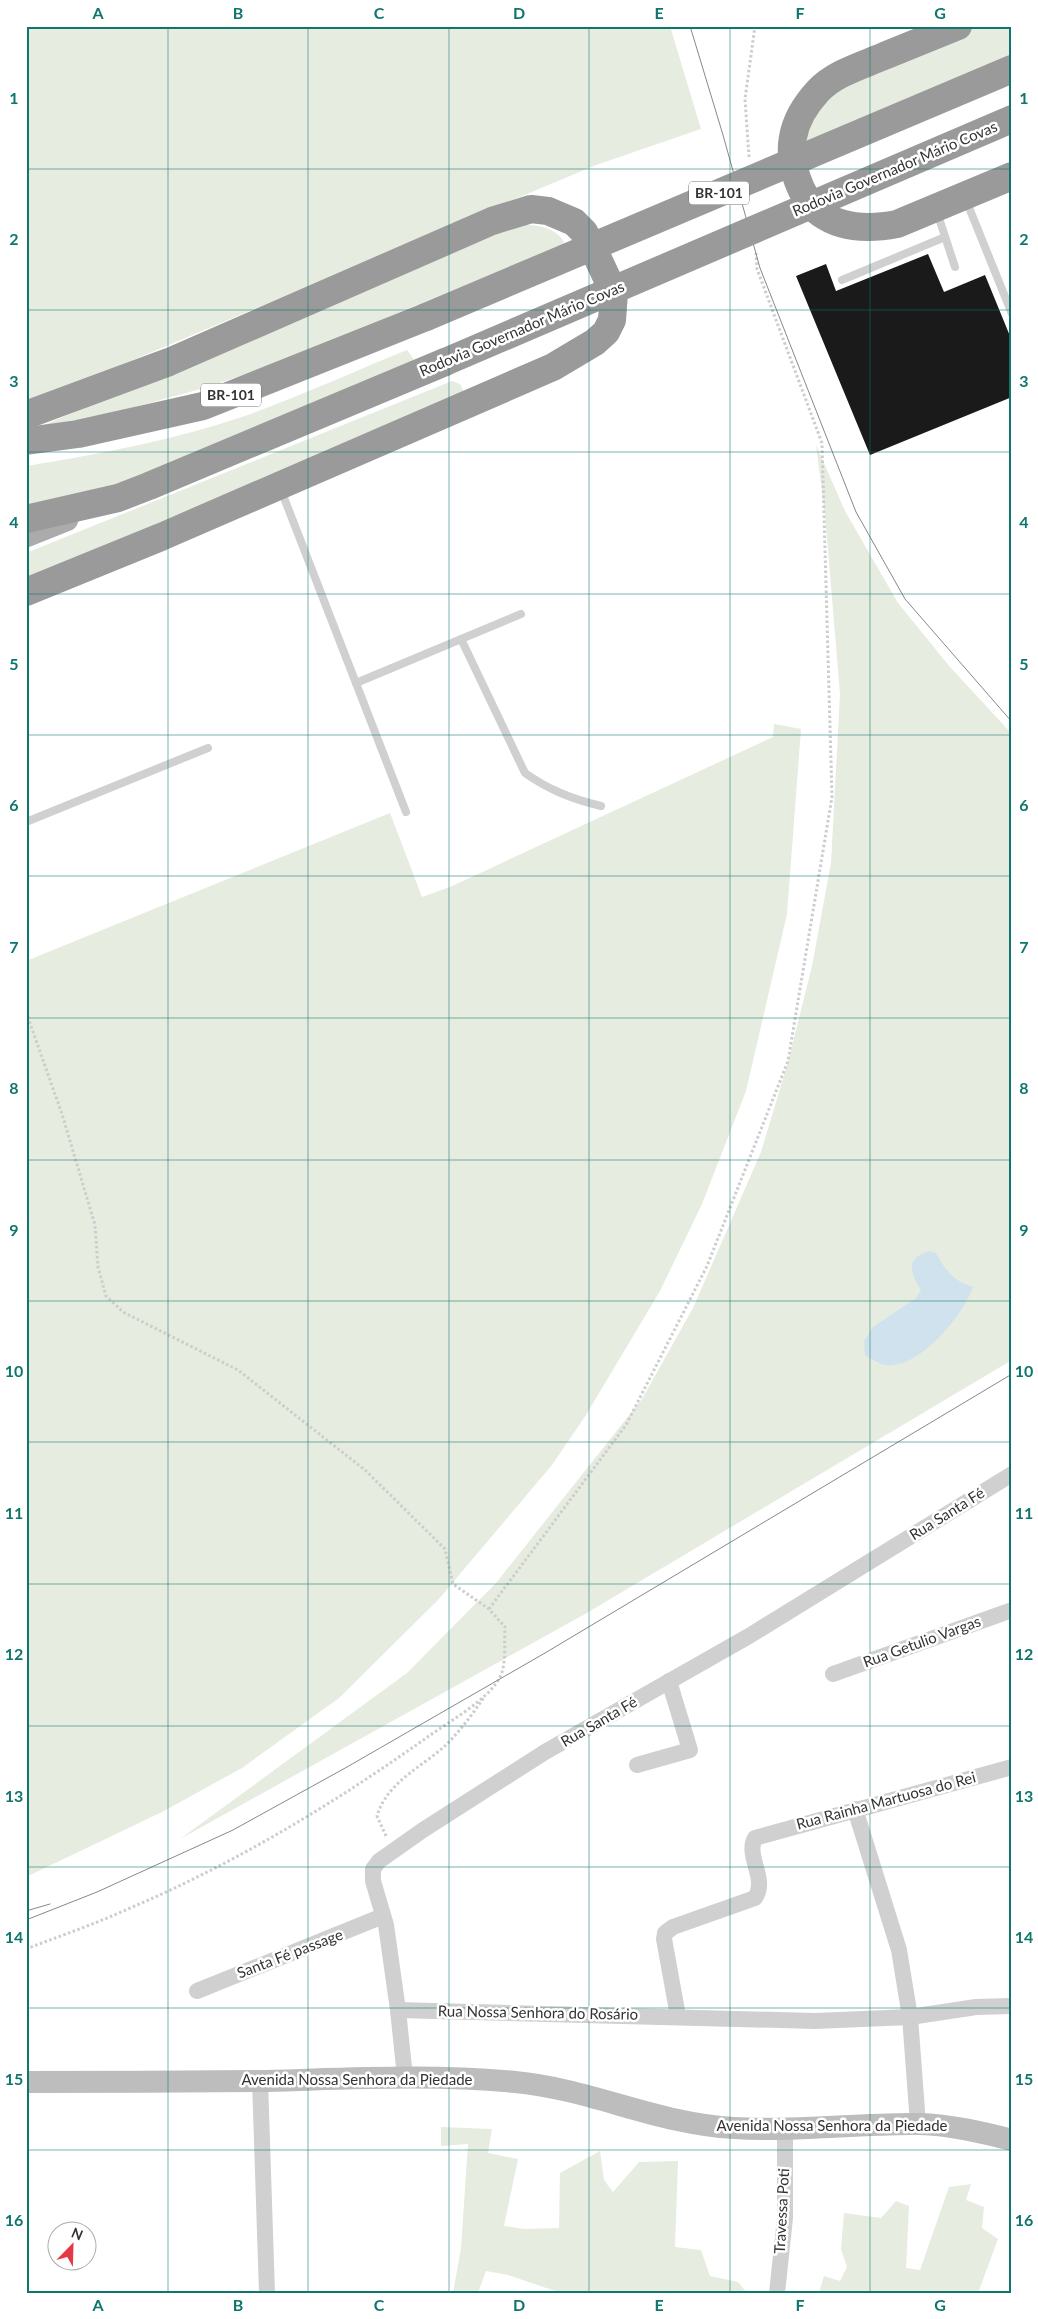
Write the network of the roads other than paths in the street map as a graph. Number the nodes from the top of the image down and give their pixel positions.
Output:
1 (958, 26) edge
2 (1012, 69) edge
3 (1012, 119) edge
4 (1012, 176) edge
5 (964, 196) junction
6 (936, 208) junction
7 (945, 237) junction
8 (955, 267) dead end
9 (842, 280) dead end
10 (1012, 314) edge
11 (26, 415) edge
12 (26, 441) edge
13 (280, 486) junction
14 (118, 498) junction
15 (26, 519) edge
16 (26, 534) edge
17 (26, 592) edge
18 (521, 614) dead end
19 (461, 639) junction
20 (356, 683) junction
21 (208, 748) dead end
22 (600, 806) dead end
23 (406, 812) dead end
24 (26, 822) edge
25 (1012, 1474) edge
26 (1012, 1610) edge
27 (832, 1674) dead end
28 (670, 1681) junction
29 (637, 1765) dead end
30 (1012, 1767) edge
31 (855, 1809) junction
32 (383, 1916) junction
33 (197, 1991) dead end
34 (1012, 2006) edge
35 (398, 2010) junction
36 (678, 2016) junction
37 (910, 2017) junction
38 (405, 2077) junction
39 (260, 2081) junction
40 (26, 2082) edge
41 (918, 2124) junction
42 (785, 2129) junction
43 (1012, 2140) edge
44 (267, 2293) edge
45 (777, 2293) edge

1 - 6 highway
2 - 12 highway, BR-101, bridge
3 - 14 highway, Rodovia Governador Mário Covas, bridge
4 - 5 highway
5 - 6 highway
5 - 10 lane
6 - 7 lane
7 - 8 lane
7 - 9 lane
11 - 13 highway
13 - 17 highway
13 - 20 lane
14 - 15 highway, Rodovia Governador Mário Covas
14 - 16 main road
18 - 19 lane
19 - 20 lane
19 - 22 lane
20 - 23 lane
21 - 24 lane
25 - 28 street, Rua Santa Fé
26 - 27 street, Rua Getulio Vargas
28 - 29 street
28 - 32 street, Rua Santa Fé
30 - 31 street, Rua Rainha Martuosa do Rei
31 - 36 street, Rua Rainha Martuosa do Rei
31 - 37 street
32 - 33 street, Santa Fé passage
32 - 35 street, Rua Santa Fé
34 - 37 street, Rua Nossa Senhora do Rosário
35 - 36 street, Rua Nossa Senhora do Rosário
35 - 38 street, Rua Santa Fé
36 - 37 street, Rua Nossa Senhora do Rosário
37 - 41 street
38 - 39 street, Avenida Nossa Senhora da Piedade
38 - 42 street, Avenida Nossa Senhora da Piedade
39 - 40 street, Avenida Nossa Senhora da Piedade
39 - 44 street
41 - 42 street, Avenida Nossa Senhora da Piedade
41 - 43 street, Avenida Nossa Senhora da Piedade
42 - 45 street, Travessa Poti

